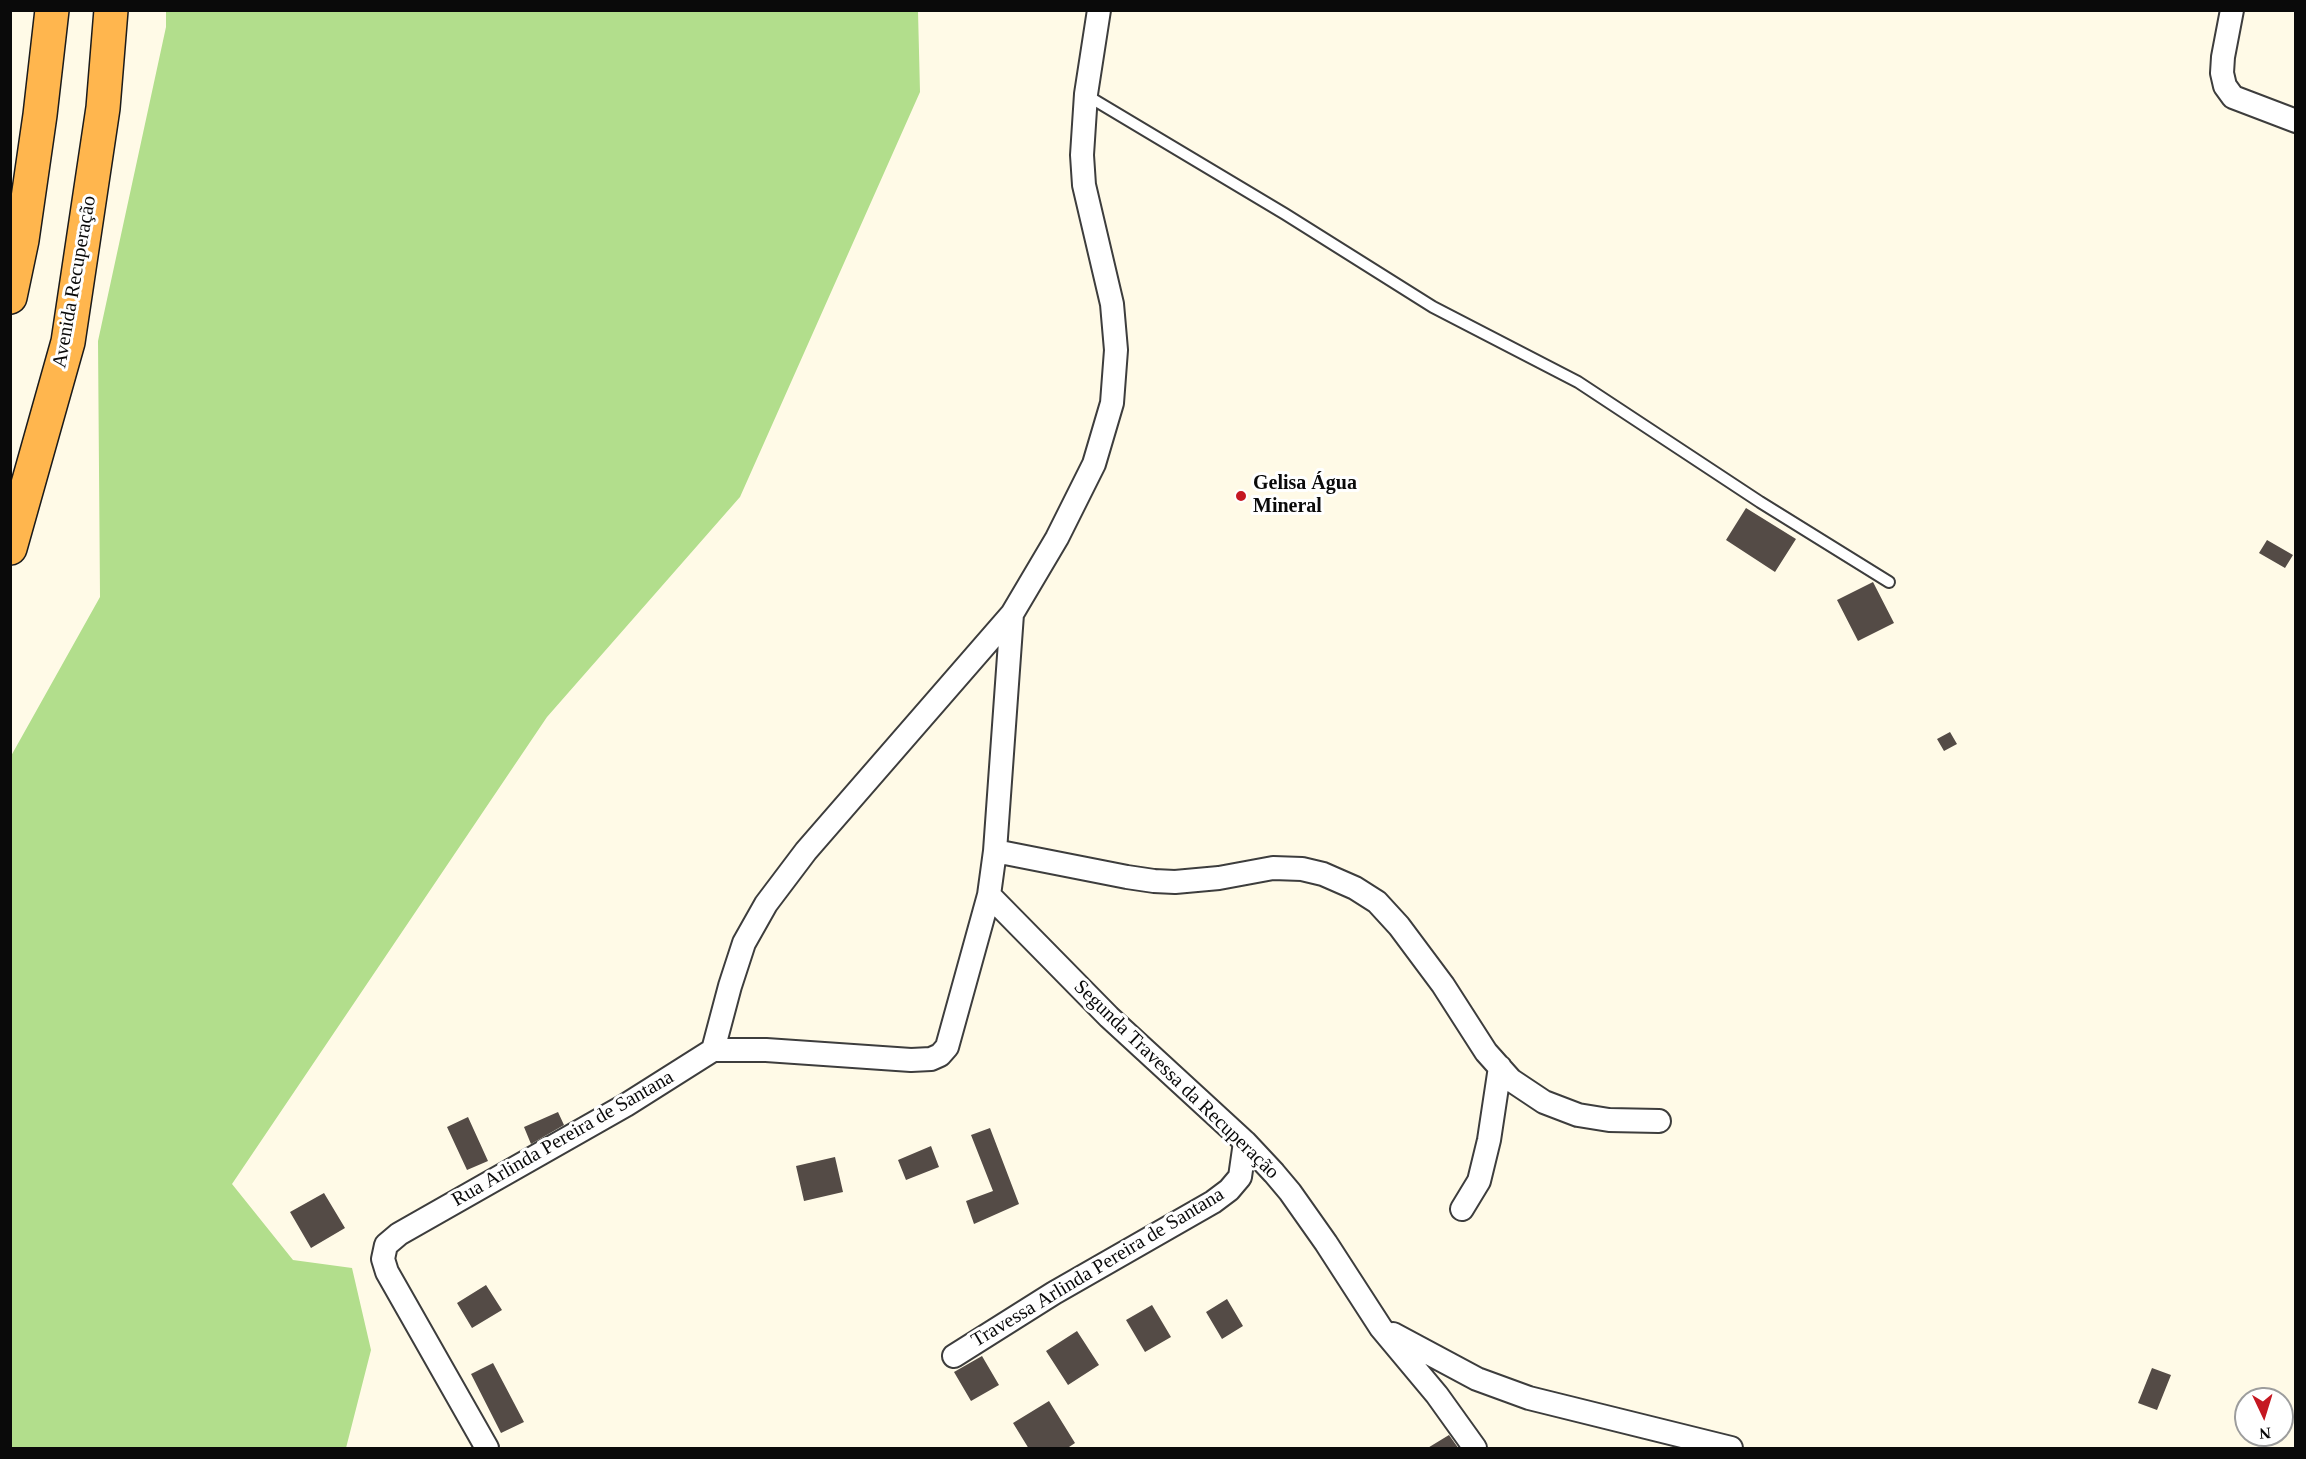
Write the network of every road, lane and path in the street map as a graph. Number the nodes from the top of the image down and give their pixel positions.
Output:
1 (52, 10) edge
2 (111, 10) edge
3 (1099, 10) edge
4 (2232, 10) edge
5 (1086, 94) junction
6 (2295, 121) edge
7 (10, 297) edge
8 (10, 548) edge
9 (1889, 582) dead end
10 (1012, 614) junction
11 (994, 851) junction
12 (989, 895) junction
13 (713, 1050) junction
14 (1500, 1067) junction
15 (1659, 1121) dead end
16 (1245, 1142) junction
17 (1462, 1209) dead end
18 (1381, 1328) junction
19 (954, 1356) dead end
20 (487, 1449) edge
21 (1475, 1449) edge
22 (1731, 1449) edge

1 - 7 highway
2 - 8 highway, Avenida Recuperação
3 - 5 street
4 - 6 street
5 - 9 lane
5 - 10 street
10 - 11 street
10 - 13 street
11 - 12 street
11 - 14 street
12 - 13 street
12 - 16 street, Segunda Travessa da Recuperação
13 - 20 street, Rua Arlinda Pereira de Santana
14 - 15 street
14 - 17 street
16 - 18 street, Segunda Travessa da Recuperação
16 - 19 street, Travessa Arlinda Pereira de Santana
18 - 21 street
18 - 22 street, Segunda Travessa da Recuperação

